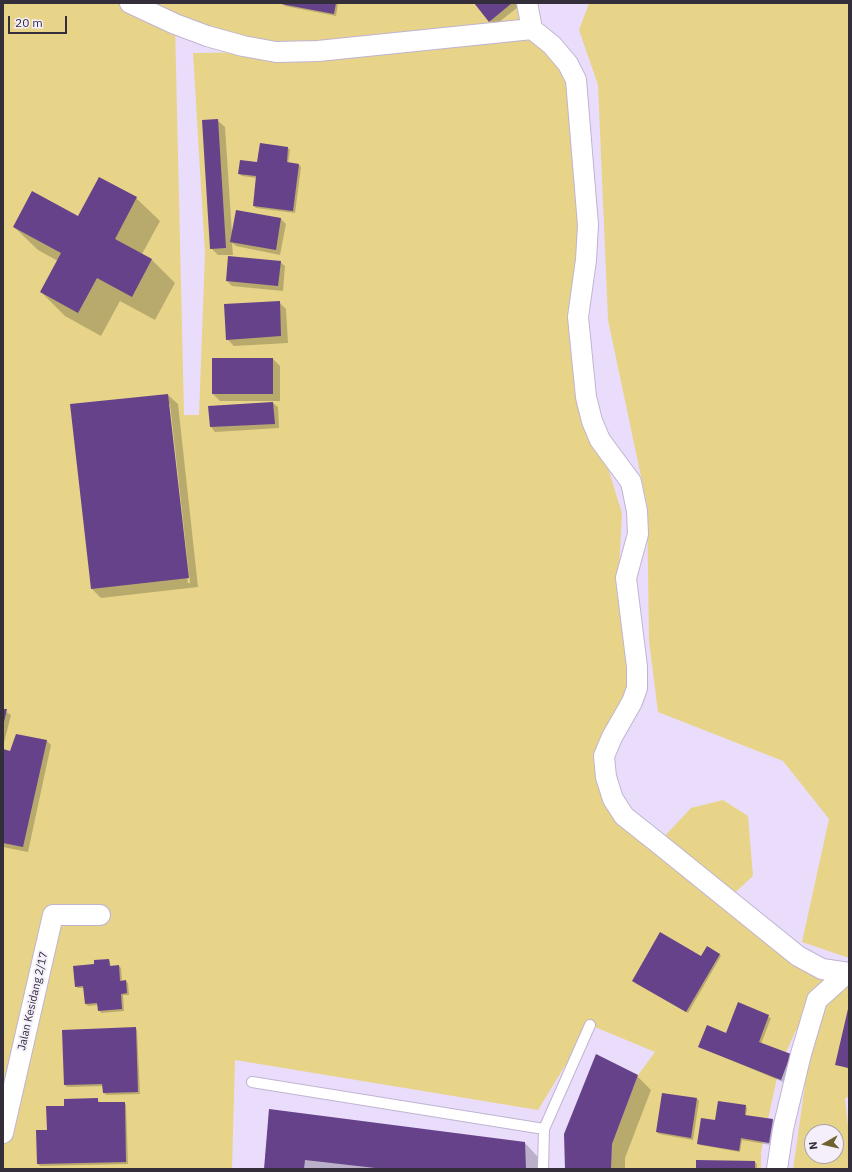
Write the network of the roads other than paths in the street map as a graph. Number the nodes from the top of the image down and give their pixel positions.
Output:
1 (130, 3) edge
2 (527, 3) edge
3 (532, 29) junction
4 (100, 915) dead end
5 (848, 973) edge
6 (590, 1025) dead end
7 (252, 1082) dead end
8 (544, 1129) junction
9 (3, 1133) edge
10 (543, 1169) edge
11 (777, 1169) edge

1 - 3 street
2 - 3 street
3 - 5 street
4 - 9 street, Jalan Kesidang 2/17
5 - 11 street
6 - 8 lane
7 - 8 lane
8 - 10 lane

